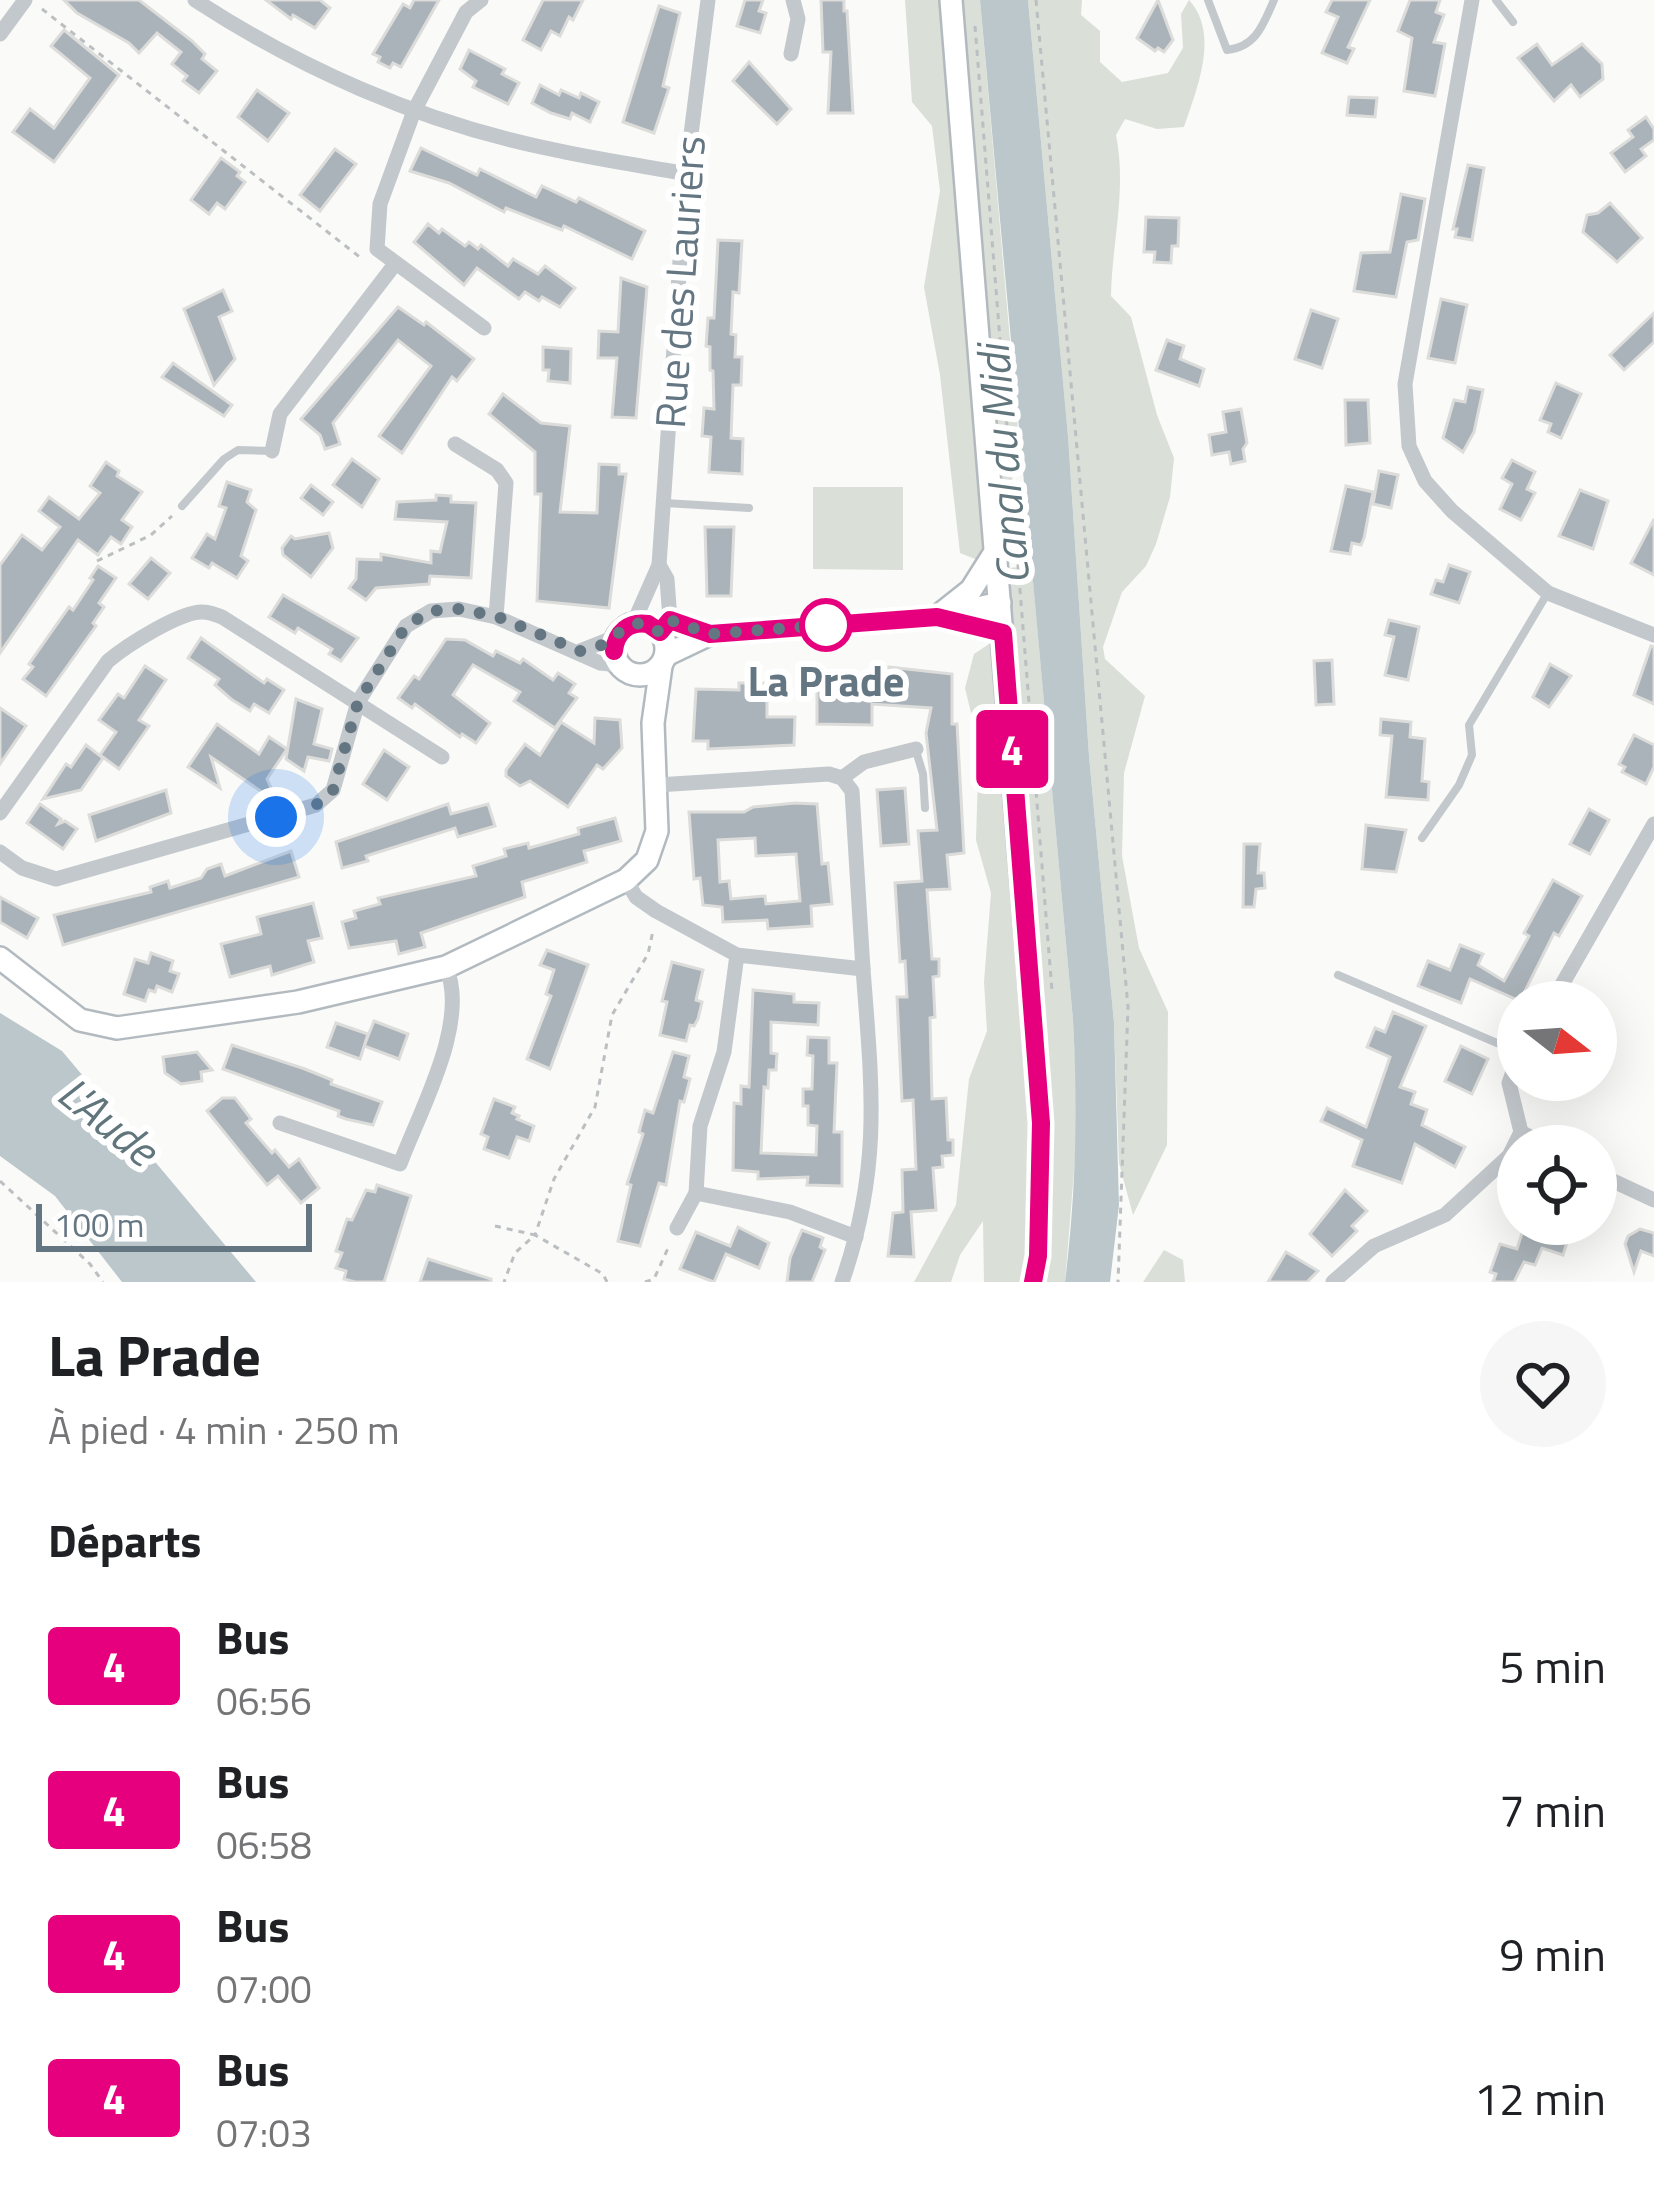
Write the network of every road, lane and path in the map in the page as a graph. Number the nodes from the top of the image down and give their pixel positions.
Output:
1 (28, 0) edge
2 (195, 0) edge
3 (482, 0) edge
4 (708, 0) edge
5 (793, 0) edge
6 (950, 0) edge
7 (1036, 0) edge
8 (1208, 0) edge
9 (1274, 0) edge
10 (1472, 0) edge
11 (1496, 0) edge
12 (1513, 22) dead end
13 (0, 34) edge
14 (791, 54) dead end
15 (414, 111) junction
16 (686, 174) junction
17 (390, 271) junction
18 (484, 328) dead end
19 (455, 444) dead end
20 (272, 451) joint
21 (664, 503) junction
22 (182, 506) joint
23 (749, 508) dead end
24 (995, 552) junction
25 (97, 561) dead end
26 (659, 565) junction
27 (1548, 593) junction
28 (1000, 603) junction
29 (496, 616) junction
30 (937, 617) junction
31 (626, 630) junction
32 (1003, 633) junction
33 (710, 634) junction
34 (1654, 635) edge
35 (664, 643) junction
36 (580, 651) junction
37 (622, 668) junction
38 (358, 702) junction
39 (653, 723) junction
40 (916, 749) joint
41 (442, 757) dead end
42 (842, 778) junction
43 (657, 785) junction
44 (925, 808) dead end
45 (0, 814) edge
46 (1654, 824) edge
47 (1421, 838) dead end
48 (0, 852) edge
49 (626, 880) junction
50 (656, 911) junction
51 (737, 955) junction
52 (0, 958) edge
53 (446, 967) junction
54 (863, 969) junction
55 (1337, 974) dead end
56 (1564, 981) edge
57 (1497, 1046) edge
58 (280, 1123) dead end
59 (1497, 1167) edge
60 (0, 1181) edge
61 (1617, 1183) edge
62 (696, 1193) junction
63 (1654, 1200) edge
64 (496, 1226) dead end
65 (677, 1228) joint
66 (535, 1235) junction
67 (856, 1237) junction
68 (103, 1282) edge
69 (504, 1282) edge
70 (607, 1282) edge
71 (645, 1282) edge
72 (842, 1282) edge
73 (1033, 1282) edge
74 (1118, 1282) edge
75 (1333, 1282) edge

1 - 13 street
1 - 17 path
2 - 15 street
3 - 15 street
4 - 16 street, Rue des Lauriers
5 - 14 street
6 - 24 street
7 - 74 path
8 - 9 lane
10 - 27 street
11 - 12 lane
15 - 16 street
15 - 17 street
16 - 21 street, Rue des Lauriers
17 - 18 street
17 - 20 street
19 - 29 street
20 - 22 lane
21 - 23 lane
21 - 26 street, Rue des Lauriers
22 - 25 path
24 - 28 street
24 - 30 street
26 - 31 street, Rue des Lauriers
26 - 35 street, Rue des Lauriers
27 - 34 street
27 - 47 lane
28 - 30 street
28 - 32 street
29 - 36 street
29 - 38 street
30 - 32 street
30 - 33 street
31 - 35 street
31 - 36 street
31 - 37 street
32 - 73 street
33 - 35 street
33 - 35 street
35 - 37 street
35 - 39 street, Rue des Lauriers
36 - 37 street
37 - 39 street, Rue des Lauriers
38 - 41 street
38 - 45 street
38 - 48 street
39 - 43 street, Rue des Lauriers
40 - 42 street
40 - 44 lane
42 - 43 street
42 - 54 street
43 - 49 street, Rue des Lauriers
46 - 56 street
49 - 50 street
49 - 53 street
50 - 51 street
50 - 66 path
51 - 54 street
51 - 62 street
52 - 53 street
53 - 58 street
54 - 67 street
55 - 57 lane
59 - 75 street
60 - 68 path
61 - 63 street
62 - 65 street
62 - 67 street
64 - 66 path
65 - 71 path
66 - 69 path
66 - 70 path
67 - 72 street

